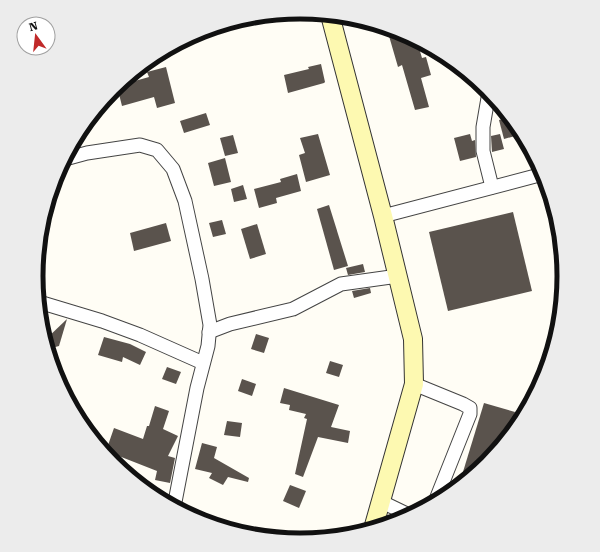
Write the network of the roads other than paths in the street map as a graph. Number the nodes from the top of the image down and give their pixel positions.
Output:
1 (332, 21) edge
2 (488, 101) edge
3 (72, 157) edge
4 (536, 176) edge
5 (492, 187) junction
6 (384, 216) junction
7 (398, 276) junction
8 (45, 304) edge
9 (209, 332) junction
10 (203, 363) junction
11 (414, 384) junction
12 (439, 493) edge
13 (175, 501) edge
14 (380, 502) junction
15 (401, 512) edge
16 (375, 522) edge

1 - 6 main road
2 - 5 street
3 - 9 street
4 - 5 street
5 - 6 street
6 - 7 main road
7 - 9 street
7 - 11 main road
8 - 10 street
9 - 10 street
10 - 13 street
11 - 12 street
11 - 14 main road
14 - 15 street
14 - 16 main road

